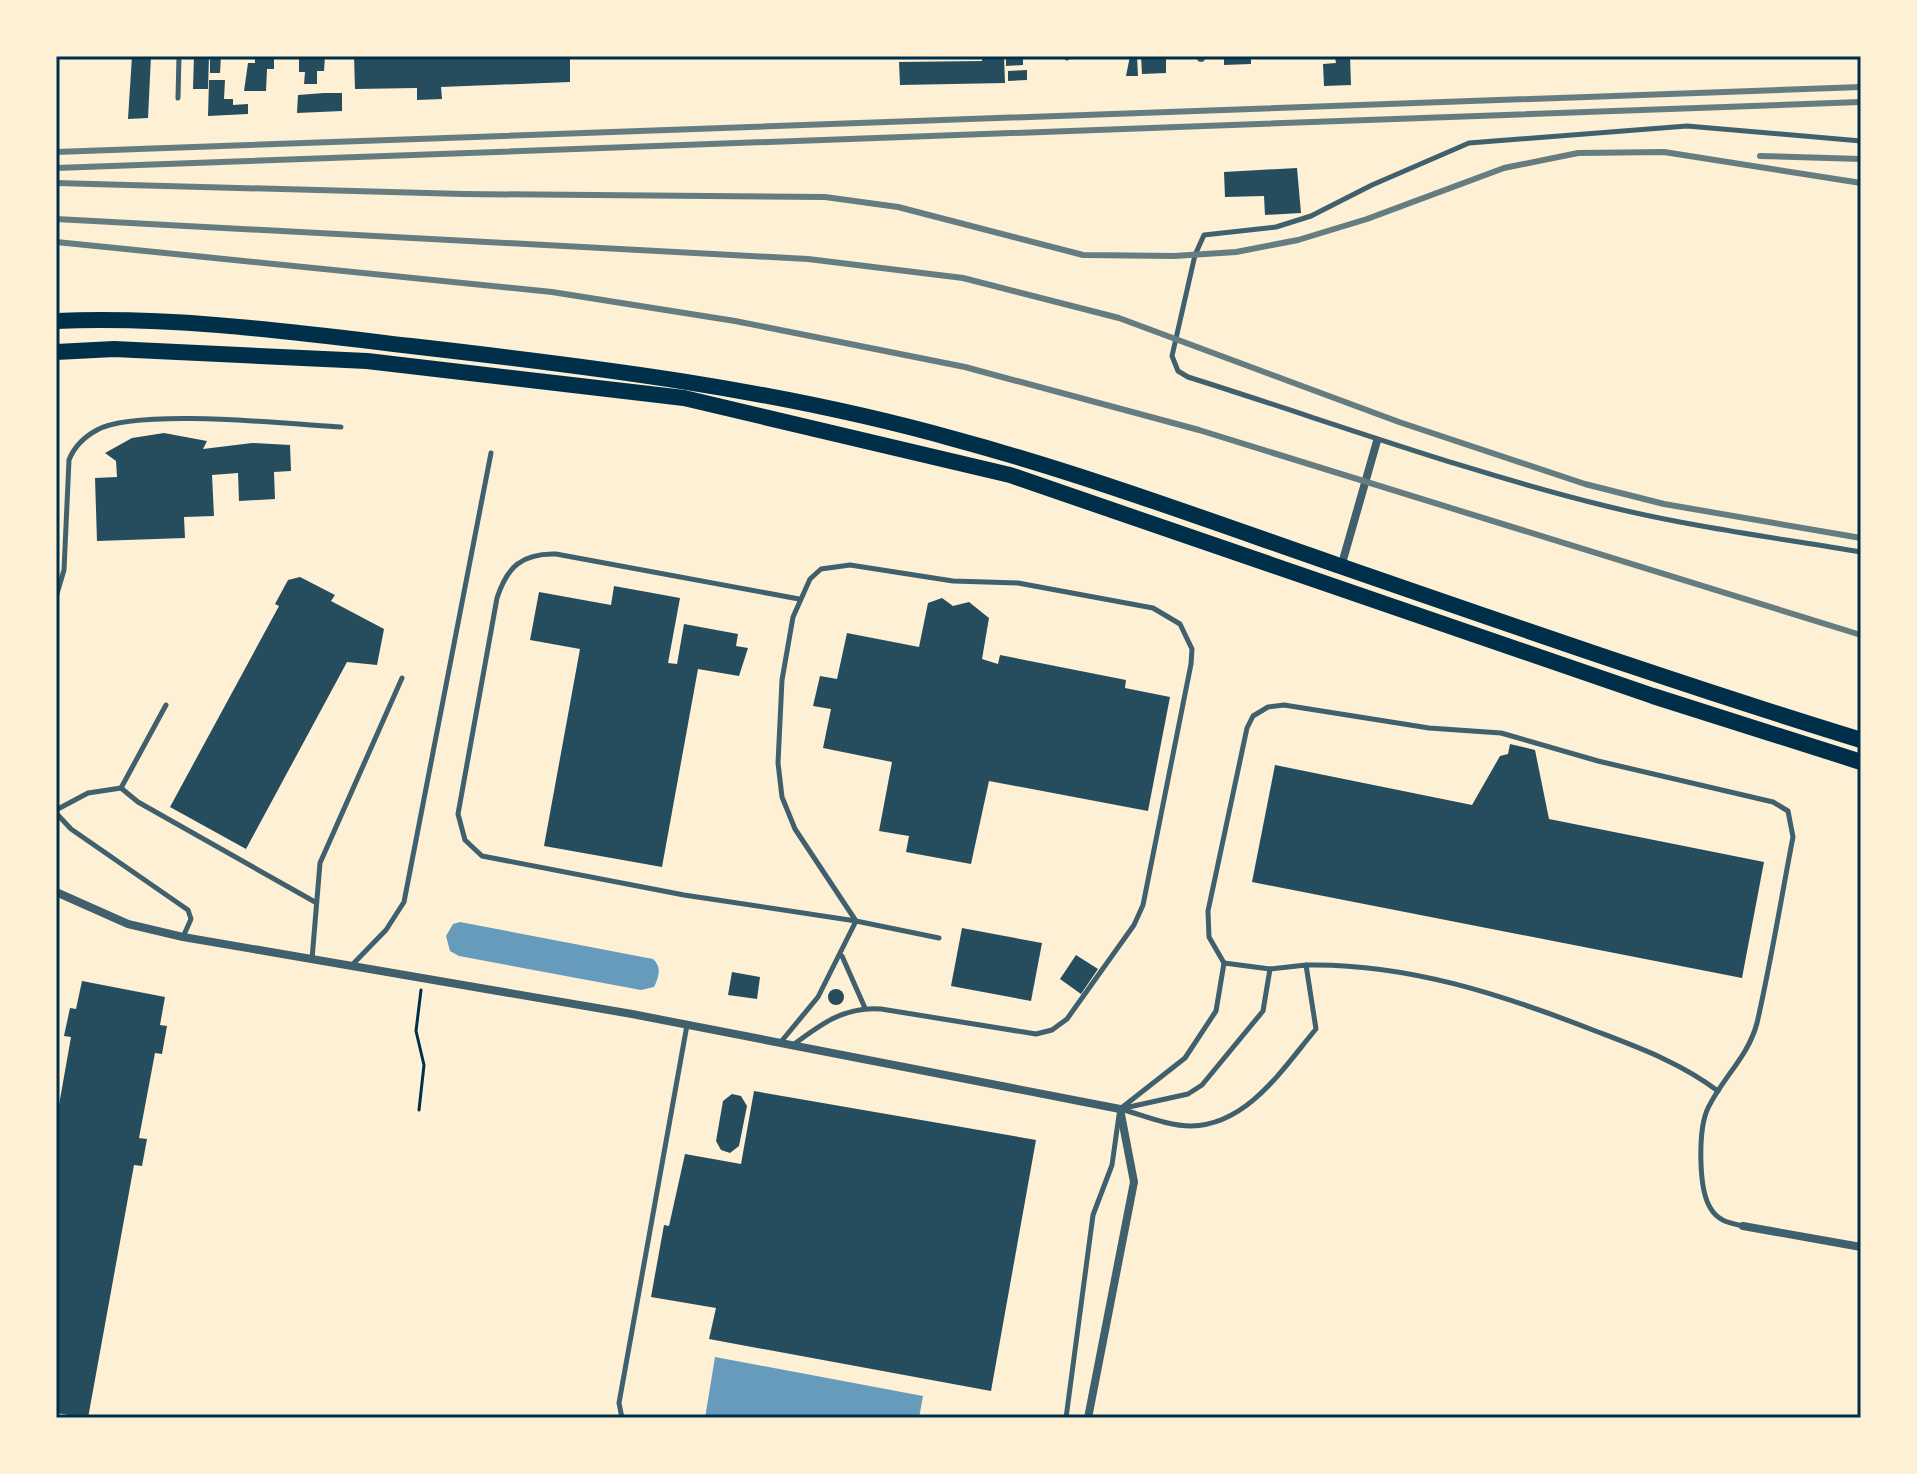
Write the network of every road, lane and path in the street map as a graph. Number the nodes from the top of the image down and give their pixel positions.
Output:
1 (179, 56) edge
2 (178, 98) dead end
3 (1861, 141) edge
4 (56, 321) edge
5 (56, 352) edge
6 (341, 427) dead end
7 (1377, 441) junction
8 (491, 453) dead end
9 (1861, 552) edge
10 (1341, 567) junction
11 (56, 597) edge
12 (799, 599) junction
13 (402, 678) dead end
14 (166, 705) dead end
15 (1861, 740) edge
16 (1861, 762) edge
17 (121, 788) junction
18 (56, 812) edge
19 (56, 892) edge
20 (315, 902) junction
21 (856, 921) junction
22 (183, 937) junction
23 (939, 938) dead end
24 (842, 955) junction
25 (312, 959) junction
26 (1224, 963) junction
27 (1306, 965) junction
28 (352, 966) junction
29 (1270, 969) junction
30 (423, 978) junction
31 (865, 1008) junction
32 (687, 1025) junction
33 (780, 1043) junction
34 (793, 1046) junction
35 (1718, 1091) junction
36 (1120, 1109) junction
37 (419, 1110) dead end
38 (1743, 1226) joint
39 (1861, 1247) edge
40 (622, 1418) edge
41 (1066, 1418) edge
42 (1088, 1418) edge

1 - 2 lane
3 - 7 lane
4 - 10 main road
5 - 16 main road
6 - 11 lane
7 - 9 lane
7 - 10 street
8 - 28 lane
10 - 15 main road
12 - 21 lane
12 - 21 lane
12 - 31 lane
13 - 20 lane
14 - 17 lane
17 - 18 lane
17 - 20 lane
18 - 22 lane
19 - 22 street
20 - 25 lane
21 - 23 lane
21 - 24 lane
22 - 25 street
24 - 31 lane
24 - 33 lane
25 - 28 street
26 - 29 lane
26 - 35 lane
26 - 36 lane
27 - 29 lane
27 - 35 lane
27 - 36 lane
28 - 30 street
29 - 36 lane
30 - 32 street
30 - 37 path
31 - 34 lane
32 - 33 street
32 - 40 lane
33 - 34 street
34 - 36 street
35 - 38 lane
36 - 41 lane
36 - 42 street
38 - 39 street

